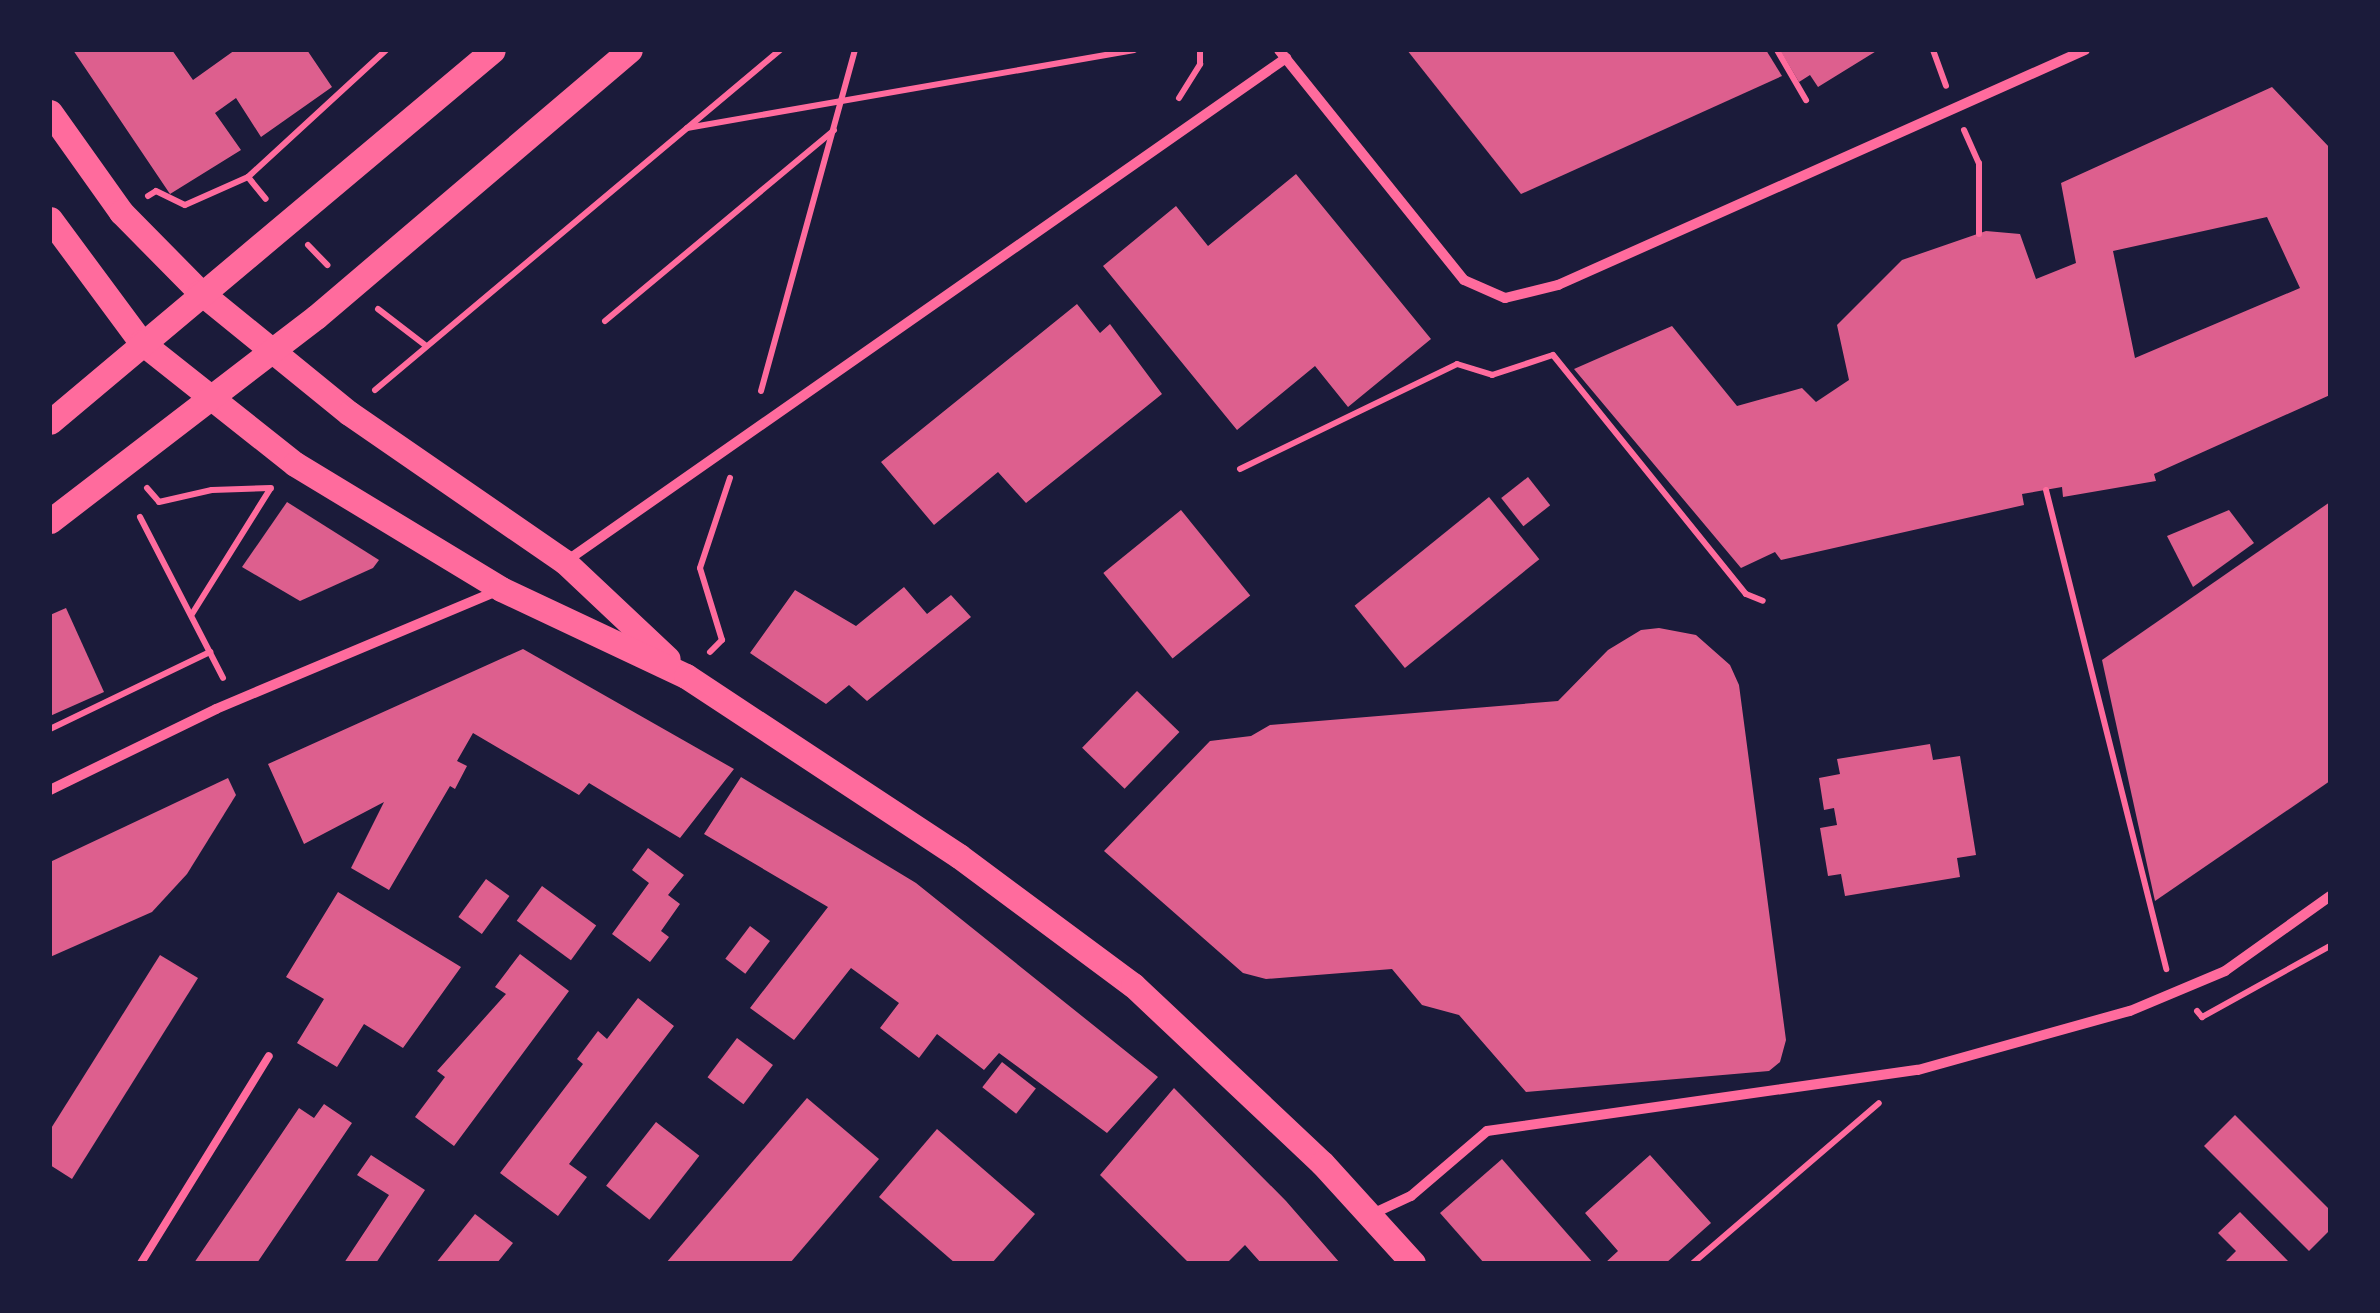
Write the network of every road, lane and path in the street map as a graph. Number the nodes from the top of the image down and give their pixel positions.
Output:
1 (386, 50) edge
2 (493, 50) edge
3 (630, 50) edge
4 (780, 50) edge
5 (855, 50) edge
6 (1134, 50) edge
7 (1776, 50) edge
8 (1933, 50) edge
9 (2086, 50) edge
10 (1282, 54) edge
11 (1806, 100) dead end
12 (842, 102) junction
13 (1954, 108) junction
14 (50, 112) edge
15 (683, 128) junction
16 (834, 130) junction
17 (121, 212) junction
18 (50, 219) edge
19 (1979, 234) dead end
20 (200, 292) junction
21 (605, 321) dead end
22 (141, 342) junction
23 (272, 353) junction
24 (208, 400) junction
25 (349, 414) junction
26 (50, 422) edge
27 (745, 436) junction
28 (295, 464) junction
29 (1240, 469) dead end
30 (270, 489) junction
31 (2046, 490) dead end
32 (159, 502) dead end
33 (140, 518) dead end
34 (50, 522) edge
35 (565, 562) junction
36 (501, 589) junction
37 (1764, 600) dead end
38 (191, 615) junction
39 (210, 652) junction
40 (686, 676) junction
41 (235, 701) junction
42 (50, 729) edge
43 (50, 790) edge
44 (2330, 896) edge
45 (2330, 946) edge
46 (2182, 992) junction
47 (269, 1056) dead end
48 (1918, 1070) junction
49 (1369, 1216) junction
50 (141, 1263) edge
51 (1413, 1263) edge
52 (1693, 1263) edge

1 - 17 path
2 - 20 main road
3 - 23 main road
4 - 15 path
5 - 12 path
6 - 12 path
7 - 11 path
8 - 13 path
9 - 13 street
10 - 13 street
10 - 27 street
12 - 15 path
12 - 16 path
13 - 19 path
14 - 17 main road
15 - 25 path
16 - 21 path
16 - 27 path
17 - 20 main road
18 - 22 main road
20 - 22 main road
20 - 23 main road
22 - 24 main road
22 - 26 main road
23 - 24 main road
23 - 25 main road
24 - 28 main road
24 - 34 main road
25 - 35 main road
27 - 35 street
27 - 40 path
28 - 30 path
28 - 36 main road
29 - 37 path
30 - 32 path
30 - 38 path
31 - 46 path
33 - 38 path
35 - 40 main road
36 - 40 main road
36 - 41 street
38 - 39 path
39 - 41 path
39 - 42 path
40 - 49 main road
41 - 43 street
44 - 46 street
45 - 46 path
46 - 48 street
47 - 50 lane
48 - 49 street
48 - 52 path
49 - 51 main road

